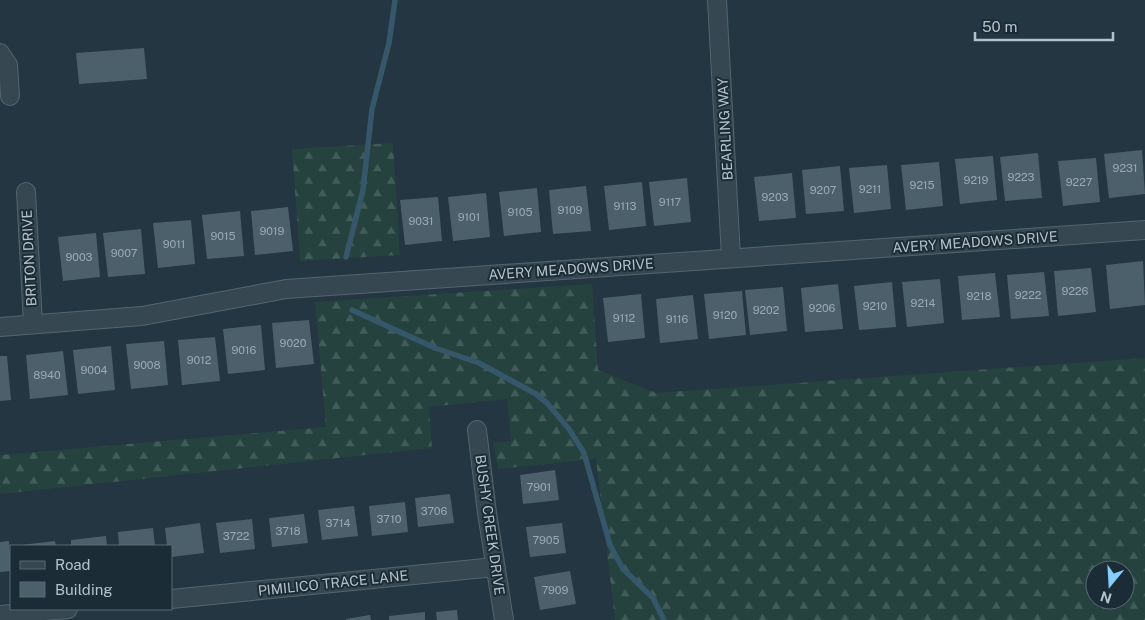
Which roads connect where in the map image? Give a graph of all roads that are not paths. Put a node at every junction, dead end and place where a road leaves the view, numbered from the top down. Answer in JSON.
{"nodes":[{"id":1,"x":717,"y":0,"type":"edge"},
{"id":2,"x":0,"y":53,"type":"edge"},
{"id":3,"x":10,"y":96,"type":"dead end"},
{"id":4,"x":26,"y":192,"type":"dead end"},
{"id":5,"x":1145,"y":230,"type":"edge"},
{"id":6,"x":731,"y":257,"type":"junction"},
{"id":7,"x":33,"y":324,"type":"junction"},
{"id":8,"x":0,"y":327,"type":"edge"},
{"id":9,"x":477,"y":430,"type":"dead end"},
{"id":10,"x":495,"y":567,"type":"junction"},
{"id":11,"x":172,"y":599,"type":"edge"},
{"id":12,"x":57,"y":610,"type":"edge"},
{"id":13,"x":0,"y":615,"type":"edge"},
{"id":14,"x":504,"y":620,"type":"edge"}],
"edges":[{"from":1,"to":6,"type":"street","name":"BEARLING WAY"},
{"from":2,"to":3,"type":"street"},
{"from":4,"to":7,"type":"street","name":"BRITON DRIVE"},
{"from":5,"to":6,"type":"street","name":"AVERY MEADOWS DRIVE"},
{"from":6,"to":7,"type":"street","name":"AVERY MEADOWS DRIVE"},
{"from":7,"to":8,"type":"street","name":"AVERY MEADOWS DRIVE"},
{"from":9,"to":10,"type":"street","name":"BUSHY CREEK DRIVE"},
{"from":10,"to":11,"type":"street","name":"PIMILICO TRACE LANE"},
{"from":10,"to":14,"type":"street","name":"BUSHY CREEK DRIVE"},
{"from":12,"to":13,"type":"street"}]}
